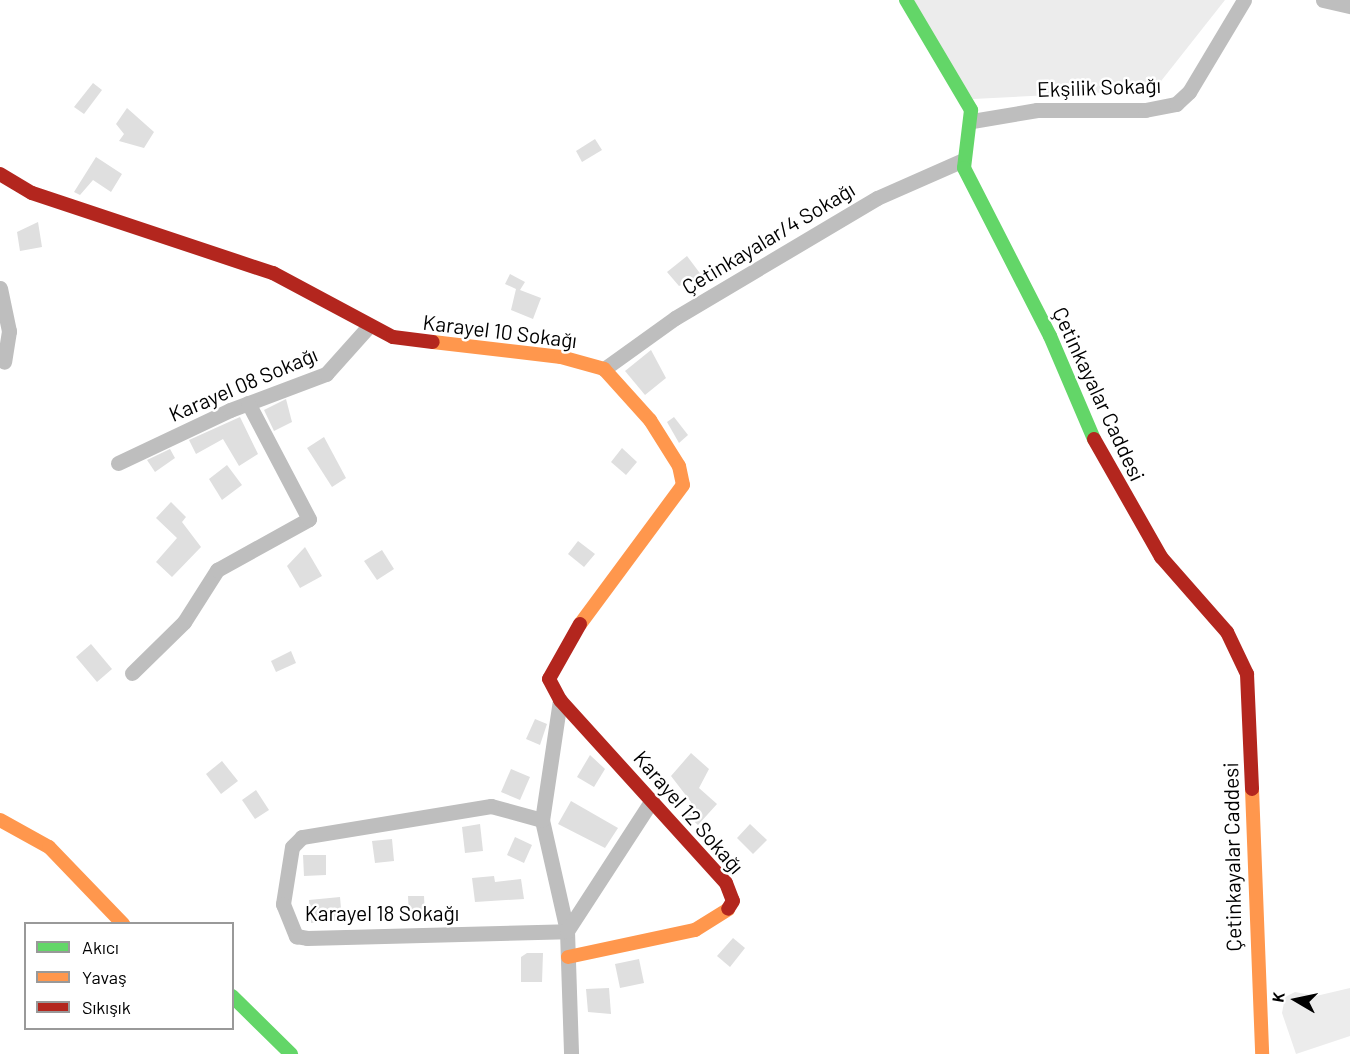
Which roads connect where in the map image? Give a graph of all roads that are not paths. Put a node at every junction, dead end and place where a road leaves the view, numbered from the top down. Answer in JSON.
{"nodes":[{"id":1,"x":906,"y":0,"type":"edge"},
{"id":2,"x":1244,"y":0,"type":"edge"},
{"id":3,"x":1323,"y":0,"type":"edge"},
{"id":4,"x":1350,"y":6,"type":"edge"},
{"id":5,"x":972,"y":121,"type":"junction"},
{"id":6,"x":963,"y":160,"type":"junction"},
{"id":7,"x":0,"y":174,"type":"edge"},
{"id":8,"x":0,"y":288,"type":"edge"},
{"id":9,"x":369,"y":326,"type":"junction"},
{"id":10,"x":4,"y":362,"type":"dead end"},
{"id":11,"x":604,"y":369,"type":"junction"},
{"id":12,"x":248,"y":403,"type":"junction"},
{"id":13,"x":118,"y":463,"type":"dead end"},
{"id":14,"x":132,"y":673,"type":"dead end"},
{"id":15,"x":560,"y":700,"type":"junction"},
{"id":16,"x":652,"y":800,"type":"junction"},
{"id":17,"x":0,"y":820,"type":"edge"},
{"id":18,"x":542,"y":820,"type":"junction"},
{"id":19,"x":121,"y":922,"type":"edge"},
{"id":20,"x":567,"y":931,"type":"junction"},
{"id":21,"x":568,"y":957,"type":"junction"},
{"id":22,"x":234,"y":998,"type":"edge"},
{"id":23,"x":291,"y":1054,"type":"edge"},
{"id":24,"x":571,"y":1054,"type":"edge"},
{"id":25,"x":1262,"y":1054,"type":"edge"}],
"edges":[{"from":1,"to":5,"type":"street"},
{"from":2,"to":5,"type":"street","name":"Ekşilik Sokağı"},
{"from":3,"to":4,"type":"street"},
{"from":5,"to":6,"type":"street"},
{"from":6,"to":11,"type":"street","name":"Çetinkayalar/4 Sokağı"},
{"from":6,"to":25,"type":"street","name":"Çetinkayalar Caddesi"},
{"from":7,"to":9,"type":"street","name":"Karayel 10 Sokağı"},
{"from":8,"to":10,"type":"street"},
{"from":9,"to":11,"type":"street","name":"Karayel 10 Sokağı"},
{"from":9,"to":12,"type":"street","name":"Karayel 08 Sokağı"},
{"from":11,"to":15,"type":"street"},
{"from":12,"to":13,"type":"street","name":"Karayel 08 Sokağı"},
{"from":12,"to":14,"type":"street"},
{"from":15,"to":16,"type":"street","name":"Karayel 12 Sokağı"},
{"from":15,"to":18,"type":"street"},
{"from":16,"to":20,"type":"street"},
{"from":16,"to":21,"type":"street","name":"Karayel 12 Sokağı"},
{"from":17,"to":19,"type":"street"},
{"from":18,"to":20,"type":"street"},
{"from":18,"to":20,"type":"street","name":"Karayel 18 Sokağı"},
{"from":20,"to":21,"type":"street"},
{"from":21,"to":24,"type":"street"},
{"from":22,"to":23,"type":"street"}]}
